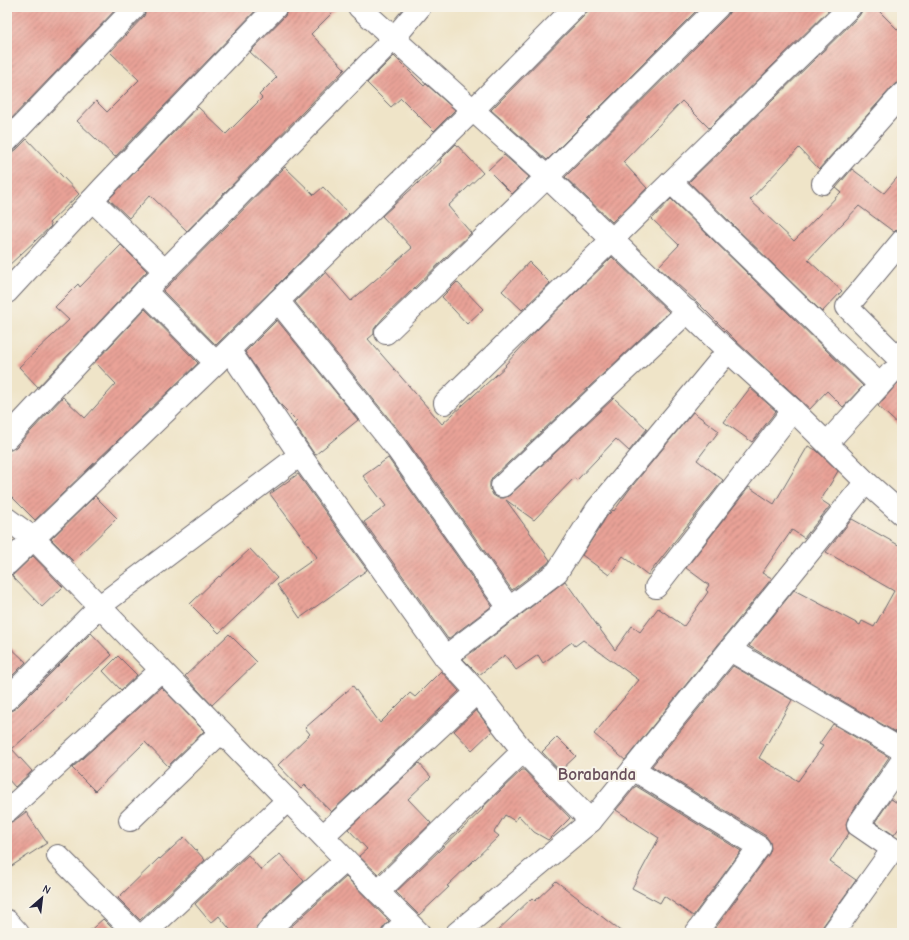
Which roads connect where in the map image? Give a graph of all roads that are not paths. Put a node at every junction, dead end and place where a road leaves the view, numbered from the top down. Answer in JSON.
{"nodes":[{"id":1,"x":135,"y":7,"type":"edge"},
{"id":2,"x":276,"y":7,"type":"edge"},
{"id":3,"x":359,"y":7,"type":"edge"},
{"id":4,"x":420,"y":7,"type":"edge"},
{"id":5,"x":575,"y":7,"type":"edge"},
{"id":6,"x":718,"y":7,"type":"edge"},
{"id":7,"x":850,"y":7,"type":"edge"},
{"id":8,"x":394,"y":38,"type":"junction"},
{"id":9,"x":902,"y":94,"type":"edge"},
{"id":10,"x":473,"y":110,"type":"junction"},
{"id":11,"x":7,"y":141,"type":"edge"},
{"id":12,"x":547,"y":177,"type":"junction"},
{"id":13,"x":672,"y":182,"type":"junction"},
{"id":14,"x":823,"y":183,"type":"dead end"},
{"id":15,"x":92,"y":200,"type":"junction"},
{"id":16,"x":612,"y":240,"type":"junction"},
{"id":17,"x":902,"y":241,"type":"edge"},
{"id":18,"x":165,"y":271,"type":"junction"},
{"id":19,"x":145,"y":291,"type":"junction"},
{"id":20,"x":7,"y":292,"type":"edge"},
{"id":21,"x":278,"y":301,"type":"junction"},
{"id":22,"x":688,"y":311,"type":"junction"},
{"id":23,"x":386,"y":333,"type":"dead end"},
{"id":24,"x":728,"y":351,"type":"junction"},
{"id":25,"x":223,"y":357,"type":"junction"},
{"id":26,"x":902,"y":361,"type":"edge"},
{"id":27,"x":880,"y":385,"type":"junction"},
{"id":28,"x":445,"y":403,"type":"dead end"},
{"id":29,"x":793,"y":410,"type":"junction"},
{"id":30,"x":7,"y":438,"type":"edge"},
{"id":31,"x":828,"y":443,"type":"junction"},
{"id":32,"x":300,"y":455,"type":"junction"},
{"id":33,"x":866,"y":482,"type":"junction"},
{"id":34,"x":502,"y":486,"type":"dead end"},
{"id":35,"x":899,"y":507,"type":"edge"},
{"id":36,"x":7,"y":519,"type":"edge"},
{"id":37,"x":33,"y":538,"type":"junction"},
{"id":38,"x":7,"y":564,"type":"edge"},
{"id":39,"x":656,"y":586,"type":"dead end"},
{"id":40,"x":100,"y":606,"type":"junction"},
{"id":41,"x":509,"y":608,"type":"junction"},
{"id":42,"x":730,"y":650,"type":"junction"},
{"id":43,"x":445,"y":657,"type":"junction"},
{"id":44,"x":161,"y":670,"type":"junction"},
{"id":45,"x":477,"y":692,"type":"junction"},
{"id":46,"x":7,"y":699,"type":"edge"},
{"id":47,"x":221,"y":732,"type":"junction"},
{"id":48,"x":902,"y":750,"type":"edge"},
{"id":49,"x":523,"y":751,"type":"junction"},
{"id":50,"x":902,"y":760,"type":"edge"},
{"id":51,"x":633,"y":769,"type":"junction"},
{"id":52,"x":288,"y":800,"type":"junction"},
{"id":53,"x":7,"y":811,"type":"edge"},
{"id":54,"x":130,"y":820,"type":"dead end"},
{"id":55,"x":591,"y":821,"type":"junction"},
{"id":56,"x":323,"y":836,"type":"junction"},
{"id":57,"x":58,"y":856,"type":"dead end"},
{"id":58,"x":346,"y":860,"type":"junction"},
{"id":59,"x":378,"y":892,"type":"junction"},
{"id":60,"x":7,"y":921,"type":"edge"},
{"id":61,"x":407,"y":929,"type":"edge"},
{"id":62,"x":18,"y":933,"type":"edge"},
{"id":63,"x":135,"y":933,"type":"edge"},
{"id":64,"x":145,"y":933,"type":"edge"},
{"id":65,"x":267,"y":933,"type":"edge"},
{"id":66,"x":457,"y":933,"type":"edge"},
{"id":67,"x":696,"y":933,"type":"edge"},
{"id":68,"x":832,"y":933,"type":"edge"}],
"edges":[{"from":1,"to":11,"type":"street"},
{"from":2,"to":15,"type":"street"},
{"from":3,"to":8,"type":"street"},
{"from":4,"to":8,"type":"street"},
{"from":5,"to":10,"type":"street"},
{"from":6,"to":12,"type":"street"},
{"from":7,"to":13,"type":"street"},
{"from":8,"to":10,"type":"street"},
{"from":8,"to":18,"type":"street"},
{"from":9,"to":14,"type":"street"},
{"from":10,"to":12,"type":"street"},
{"from":10,"to":21,"type":"street"},
{"from":12,"to":16,"type":"street"},
{"from":12,"to":23,"type":"street"},
{"from":13,"to":16,"type":"street"},
{"from":13,"to":27,"type":"street"},
{"from":15,"to":18,"type":"street"},
{"from":15,"to":20,"type":"street"},
{"from":16,"to":22,"type":"street"},
{"from":16,"to":28,"type":"street"},
{"from":17,"to":26,"type":"street"},
{"from":18,"to":19,"type":"street"},
{"from":19,"to":25,"type":"street"},
{"from":19,"to":30,"type":"street"},
{"from":21,"to":25,"type":"street"},
{"from":21,"to":41,"type":"street"},
{"from":22,"to":24,"type":"street"},
{"from":22,"to":34,"type":"street"},
{"from":24,"to":29,"type":"street"},
{"from":24,"to":41,"type":"street"},
{"from":25,"to":32,"type":"street"},
{"from":25,"to":37,"type":"street"},
{"from":26,"to":27,"type":"street"},
{"from":27,"to":31,"type":"street"},
{"from":29,"to":31,"type":"street"},
{"from":29,"to":39,"type":"street"},
{"from":31,"to":33,"type":"street"},
{"from":32,"to":40,"type":"street"},
{"from":32,"to":43,"type":"street"},
{"from":33,"to":35,"type":"street"},
{"from":33,"to":42,"type":"street"},
{"from":36,"to":37,"type":"street"},
{"from":37,"to":38,"type":"street"},
{"from":37,"to":40,"type":"street"},
{"from":40,"to":44,"type":"street"},
{"from":40,"to":46,"type":"street"},
{"from":41,"to":43,"type":"street"},
{"from":42,"to":48,"type":"street"},
{"from":42,"to":51,"type":"street"},
{"from":43,"to":45,"type":"street"},
{"from":44,"to":47,"type":"street"},
{"from":44,"to":53,"type":"street"},
{"from":45,"to":49,"type":"street"},
{"from":45,"to":56,"type":"street"},
{"from":47,"to":52,"type":"street"},
{"from":47,"to":54,"type":"street"},
{"from":49,"to":55,"type":"street"},
{"from":49,"to":59,"type":"street"},
{"from":50,"to":68,"type":"street"},
{"from":51,"to":55,"type":"street"},
{"from":51,"to":67,"type":"street"},
{"from":52,"to":56,"type":"street"},
{"from":52,"to":64,"type":"street"},
{"from":55,"to":66,"type":"street"},
{"from":56,"to":58,"type":"street"},
{"from":57,"to":63,"type":"street"},
{"from":58,"to":59,"type":"street"},
{"from":58,"to":65,"type":"street"},
{"from":59,"to":61,"type":"street"},
{"from":60,"to":62,"type":"street"}]}
